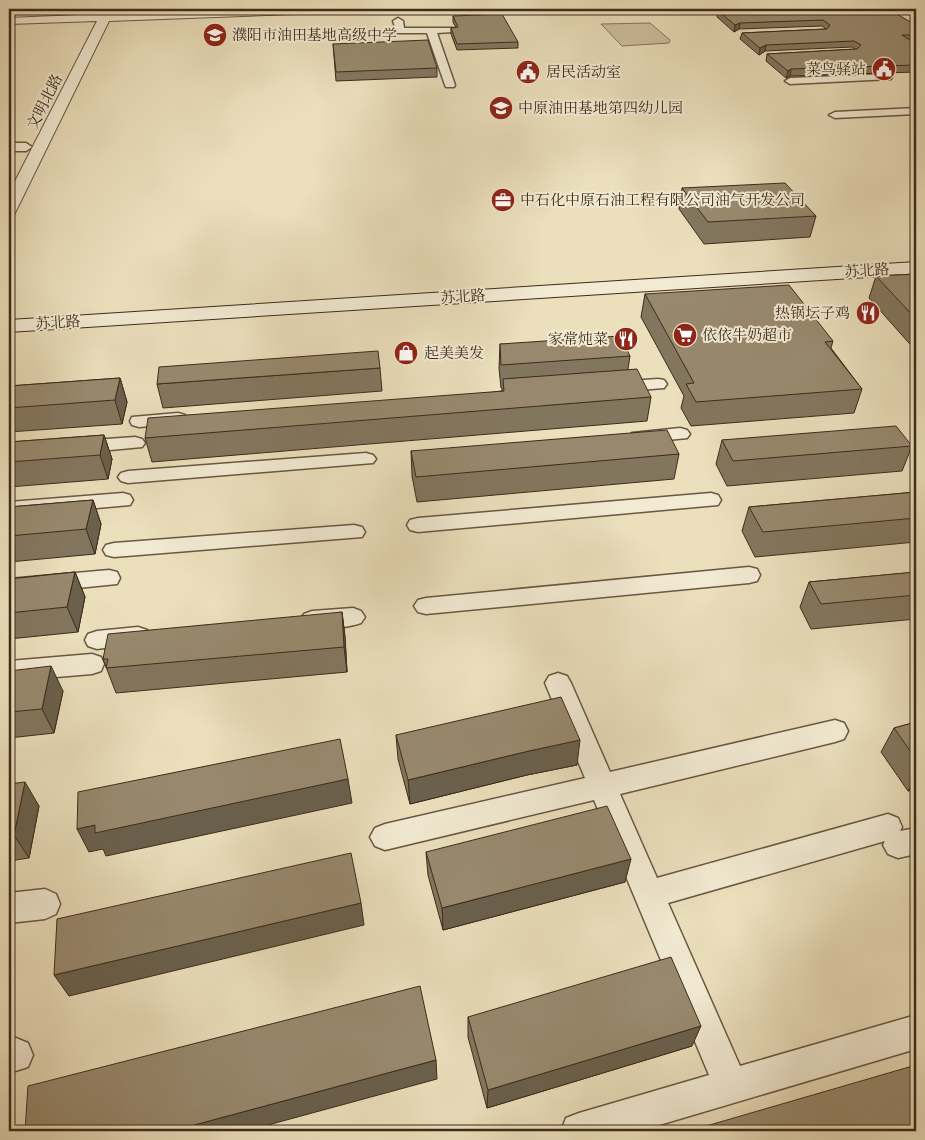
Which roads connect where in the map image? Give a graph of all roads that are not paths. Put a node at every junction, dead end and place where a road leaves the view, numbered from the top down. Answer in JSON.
{"nodes":[{"id":1,"x":285,"y":9,"type":"edge"},
{"id":2,"x":345,"y":9,"type":"edge"},
{"id":3,"x":101,"y":14,"type":"edge"},
{"id":4,"x":9,"y":19,"type":"edge"},
{"id":5,"x":398,"y":21,"type":"dead end"},
{"id":6,"x":431,"y":30,"type":"junction"},
{"id":7,"x":450,"y":30,"type":"edge"},
{"id":8,"x":887,"y":77,"type":"edge"},
{"id":9,"x":790,"y":81,"type":"edge"},
{"id":10,"x":450,"y":85,"type":"dead end"},
{"id":11,"x":916,"y":111,"type":"edge"},
{"id":12,"x":835,"y":115,"type":"dead end"},
{"id":13,"x":9,"y":147,"type":"edge"},
{"id":14,"x":26,"y":147,"type":"junction"},
{"id":15,"x":17,"y":163,"type":"dead end"},
{"id":16,"x":9,"y":208,"type":"edge"},
{"id":17,"x":916,"y":258,"type":"edge"},
{"id":18,"x":916,"y":268,"type":"edge"},
{"id":19,"x":9,"y":315,"type":"edge"},
{"id":20,"x":9,"y":326,"type":"edge"},
{"id":21,"x":658,"y":384,"type":"dead end"},
{"id":22,"x":600,"y":388,"type":"edge"},
{"id":23,"x":197,"y":417,"type":"edge"},
{"id":24,"x":139,"y":421,"type":"dead end"},
{"id":25,"x":680,"y":434,"type":"dead end"},
{"id":26,"x":622,"y":439,"type":"edge"},
{"id":27,"x":135,"y":443,"type":"dead end"},
{"id":28,"x":57,"y":448,"type":"edge"},
{"id":29,"x":366,"y":459,"type":"dead end"},
{"id":30,"x":128,"y":477,"type":"dead end"},
{"id":31,"x":123,"y":500,"type":"dead end"},
{"id":32,"x":711,"y":500,"type":"dead end"},
{"id":33,"x":9,"y":509,"type":"edge"},
{"id":34,"x":418,"y":525,"type":"dead end"},
{"id":35,"x":354,"y":532,"type":"dead end"},
{"id":36,"x":114,"y":550,"type":"dead end"},
{"id":37,"x":749,"y":574,"type":"dead end"},
{"id":38,"x":109,"y":578,"type":"dead end"},
{"id":39,"x":9,"y":587,"type":"edge"},
{"id":40,"x":426,"y":606,"type":"dead end"},
{"id":41,"x":353,"y":617,"type":"dead end"},
{"id":42,"x":294,"y":622,"type":"edge"},
{"id":43,"x":156,"y":635,"type":"edge"},
{"id":44,"x":9,"y":671,"type":"edge"},
{"id":45,"x":558,"y":683,"type":"dead end"},
{"id":46,"x":835,"y":731,"type":"dead end"},
{"id":47,"x":603,"y":786,"type":"junction"},
{"id":48,"x":385,"y":837,"type":"dead end"},
{"id":49,"x":901,"y":838,"type":"edge"},
{"id":50,"x":649,"y":894,"type":"junction"},
{"id":51,"x":46,"y":904,"type":"dead end"},
{"id":52,"x":9,"y":908,"type":"edge"},
{"id":53,"x":916,"y":1032,"type":"edge"},
{"id":54,"x":731,"y":1086,"type":"junction"},
{"id":55,"x":579,"y":1131,"type":"edge"}],
"edges":[{"from":1,"to":3,"type":"street"},
{"from":2,"to":3,"type":"street"},
{"from":3,"to":4,"type":"street"},
{"from":3,"to":14,"type":"street","name":"文明北路"},
{"from":3,"to":16,"type":"street","name":"文明北路"},
{"from":5,"to":6,"type":"street"},
{"from":6,"to":7,"type":"street"},
{"from":6,"to":10,"type":"street"},
{"from":8,"to":9,"type":"street"},
{"from":11,"to":12,"type":"street"},
{"from":13,"to":14,"type":"street"},
{"from":14,"to":15,"type":"street","name":"文明北路"},
{"from":17,"to":19,"type":"street","name":"苏北路"},
{"from":18,"to":20,"type":"street","name":"苏北路"},
{"from":21,"to":22,"type":"street"},
{"from":23,"to":24,"type":"street"},
{"from":25,"to":26,"type":"street"},
{"from":27,"to":28,"type":"street"},
{"from":29,"to":30,"type":"street"},
{"from":31,"to":33,"type":"street"},
{"from":32,"to":34,"type":"street"},
{"from":35,"to":36,"type":"street"},
{"from":37,"to":40,"type":"street"},
{"from":38,"to":39,"type":"street"},
{"from":41,"to":42,"type":"street"},
{"from":43,"to":44,"type":"street"},
{"from":45,"to":47,"type":"street"},
{"from":46,"to":47,"type":"street"},
{"from":47,"to":48,"type":"street"},
{"from":47,"to":50,"type":"street"},
{"from":49,"to":50,"type":"street"},
{"from":50,"to":54,"type":"street"},
{"from":51,"to":52,"type":"street"},
{"from":53,"to":54,"type":"street"},
{"from":54,"to":55,"type":"street"}]}
